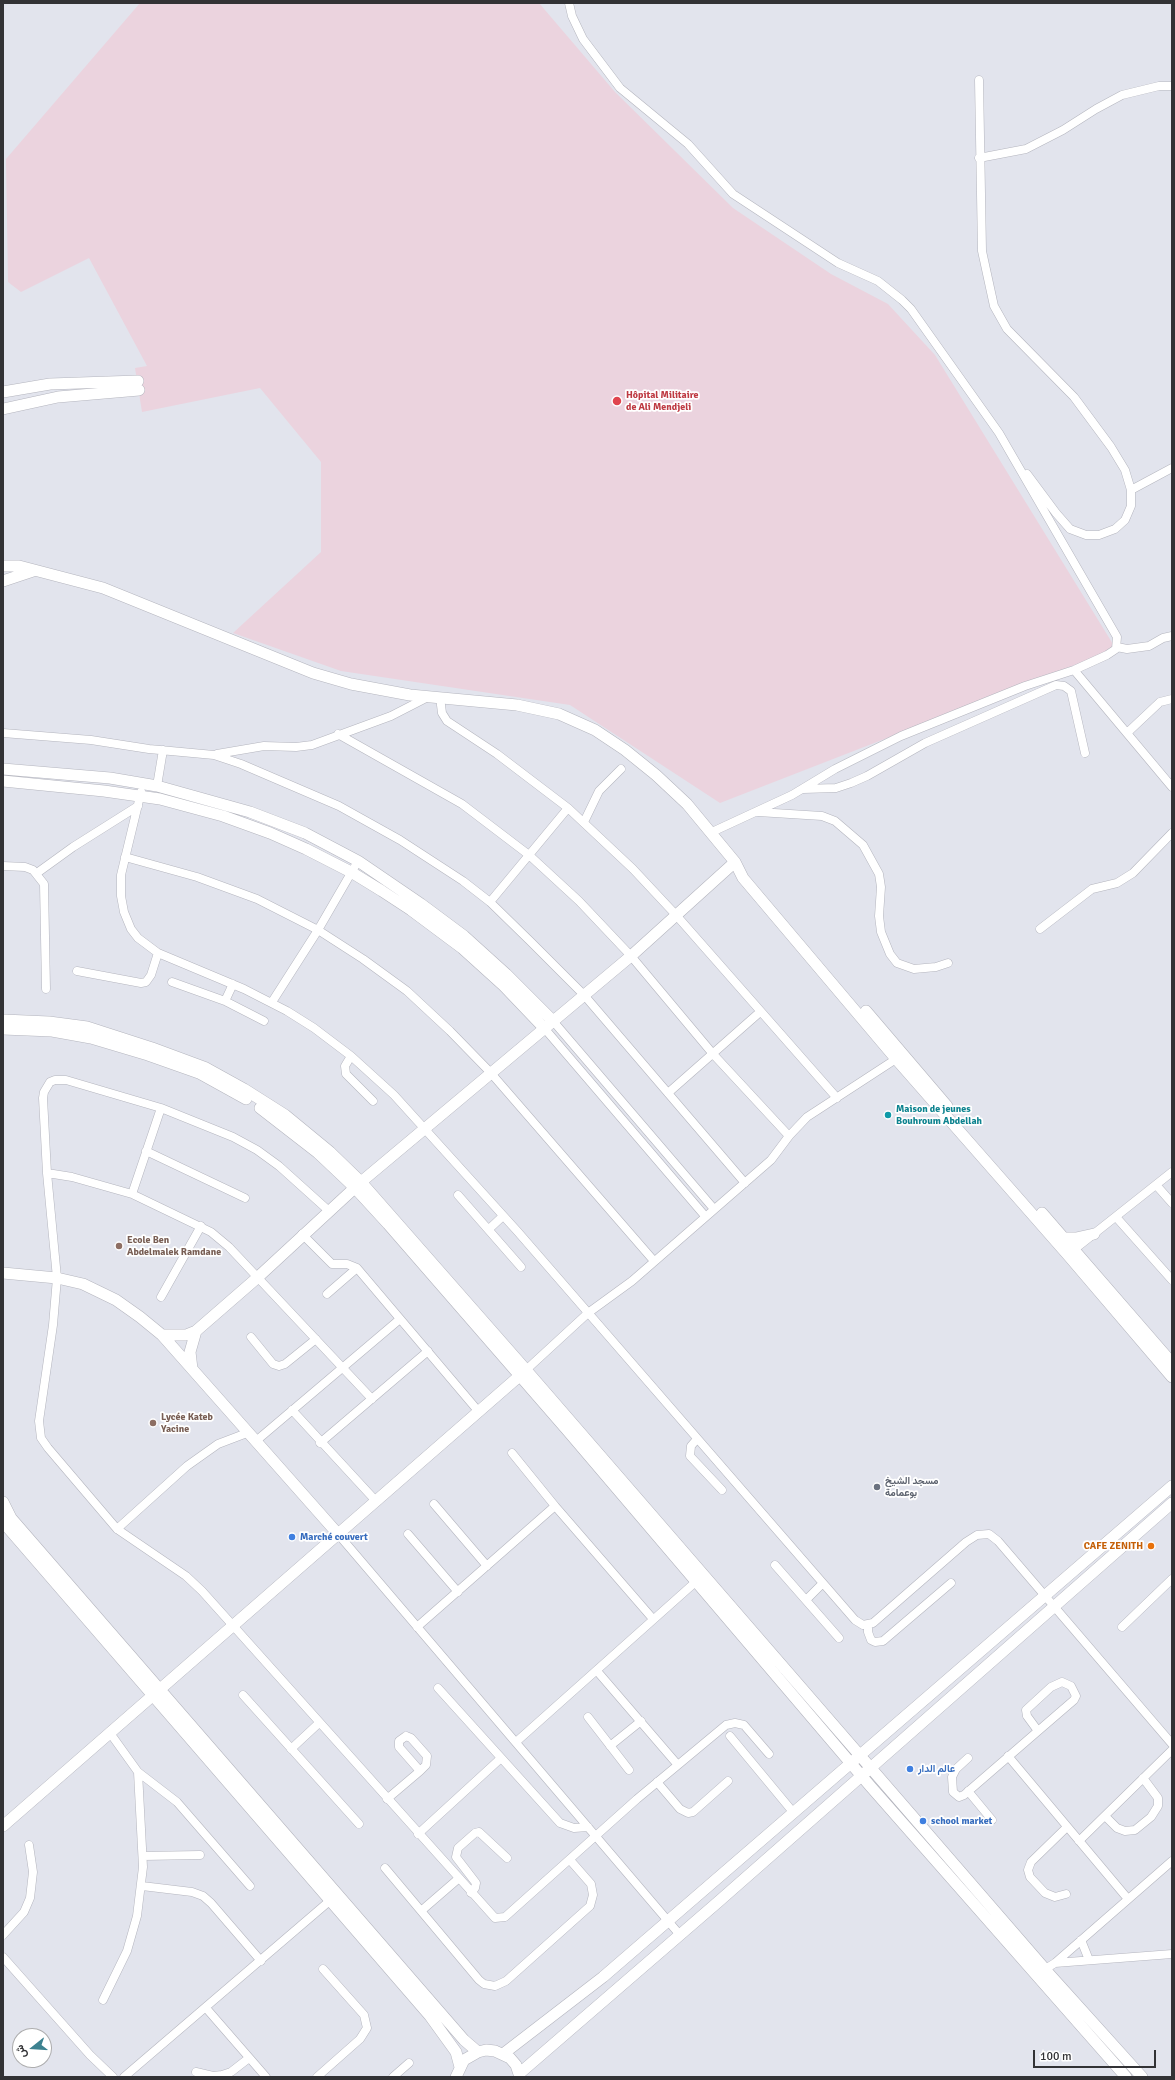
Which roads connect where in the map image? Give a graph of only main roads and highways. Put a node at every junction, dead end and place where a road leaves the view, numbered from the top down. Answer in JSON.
{"nodes":[{"id":1,"x":3,"y":392,"type":"edge"},
{"id":2,"x":3,"y":410,"type":"edge"},
{"id":3,"x":3,"y":566,"type":"edge"},
{"id":4,"x":33,"y":571,"type":"junction"},
{"id":5,"x":3,"y":581,"type":"edge"},
{"id":6,"x":3,"y":769,"type":"edge"},
{"id":7,"x":3,"y":781,"type":"edge"},
{"id":8,"x":735,"y":862,"type":"junction"},
{"id":9,"x":3,"y":1020,"type":"edge"},
{"id":10,"x":549,"y":1025,"type":"junction"},
{"id":11,"x":3,"y":1029,"type":"edge"},
{"id":12,"x":358,"y":1185,"type":"junction"},
{"id":13,"x":1094,"y":1234,"type":"road end"},
{"id":14,"x":1064,"y":1238,"type":"junction"},
{"id":15,"x":1071,"y":1252,"type":"junction"},
{"id":16,"x":3,"y":1273,"type":"edge"},
{"id":17,"x":196,"y":1331,"type":"junction"},
{"id":18,"x":162,"y":1335,"type":"junction"},
{"id":19,"x":1172,"y":1363,"type":"edge"},
{"id":20,"x":193,"y":1370,"type":"junction"},
{"id":21,"x":523,"y":1373,"type":"junction"},
{"id":22,"x":1172,"y":1378,"type":"edge"},
{"id":23,"x":1172,"y":1486,"type":"edge"},
{"id":24,"x":1172,"y":1503,"type":"edge"},
{"id":25,"x":4,"y":1509,"type":"edge"},
{"id":26,"x":4,"y":1524,"type":"edge"},
{"id":27,"x":338,"y":1534,"type":"junction"},
{"id":28,"x":157,"y":1692,"type":"junction"},
{"id":29,"x":855,"y":1758,"type":"junction"},
{"id":30,"x":871,"y":1768,"type":"junction"},
{"id":31,"x":862,"y":1775,"type":"junction"},
{"id":32,"x":3,"y":1826,"type":"edge"},
{"id":33,"x":334,"y":1897,"type":"junction"},
{"id":34,"x":1040,"y":1972,"type":"junction"},
{"id":35,"x":603,"y":1977,"type":"junction"},
{"id":36,"x":616,"y":1991,"type":"junction"},
{"id":37,"x":1088,"y":2027,"type":"junction"},
{"id":38,"x":478,"y":2052,"type":"junction"},
{"id":39,"x":503,"y":2054,"type":"junction"},
{"id":40,"x":458,"y":2072,"type":"edge"},
{"id":41,"x":520,"y":2075,"type":"edge"},
{"id":42,"x":1126,"y":2077,"type":"edge"},
{"id":43,"x":1142,"y":2077,"type":"edge"}],
"edges":[{"from":1,"to":2,"type":"main road"},
{"from":3,"to":4,"type":"main road"},
{"from":4,"to":5,"type":"main road"},
{"from":4,"to":8,"type":"main road"},
{"from":6,"to":10,"type":"main road"},
{"from":7,"to":10,"type":"main road"},
{"from":8,"to":10,"type":"main road"},
{"from":8,"to":14,"type":"main road"},
{"from":8,"to":15,"type":"main road"},
{"from":9,"to":12,"type":"main road"},
{"from":10,"to":12,"type":"main road"},
{"from":11,"to":12,"type":"main road"},
{"from":12,"to":17,"type":"main road"},
{"from":12,"to":21,"type":"main road"},
{"from":13,"to":14,"type":"main road"},
{"from":14,"to":15,"type":"main road"},
{"from":15,"to":19,"type":"main road"},
{"from":15,"to":22,"type":"main road"},
{"from":16,"to":18,"type":"main road"},
{"from":17,"to":18,"type":"main road"},
{"from":17,"to":20,"type":"main road"},
{"from":18,"to":20,"type":"main road"},
{"from":20,"to":27,"type":"main road"},
{"from":21,"to":27,"type":"main road"},
{"from":21,"to":29,"type":"main road"},
{"from":23,"to":29,"type":"main road"},
{"from":24,"to":30,"type":"main road"},
{"from":25,"to":28,"type":"main road"},
{"from":26,"to":28,"type":"main road"},
{"from":27,"to":28,"type":"main road"},
{"from":28,"to":32,"type":"main road"},
{"from":28,"to":33,"type":"main road"},
{"from":29,"to":30,"type":"main road"},
{"from":29,"to":31,"type":"main road"},
{"from":29,"to":35,"type":"main road"},
{"from":30,"to":31,"type":"main road"},
{"from":30,"to":34,"type":"main road"},
{"from":31,"to":34,"type":"main road"},
{"from":31,"to":36,"type":"main road"},
{"from":33,"to":38,"type":"main road"},
{"from":33,"to":40,"type":"main road"},
{"from":34,"to":37,"type":"main road"},
{"from":35,"to":36,"type":"main road"},
{"from":35,"to":39,"type":"main road"},
{"from":36,"to":41,"type":"main road"},
{"from":37,"to":42,"type":"main road"},
{"from":37,"to":43,"type":"main road"},
{"from":38,"to":39,"type":"main road"},
{"from":38,"to":40,"type":"main road"},
{"from":39,"to":41,"type":"main road"}]}
